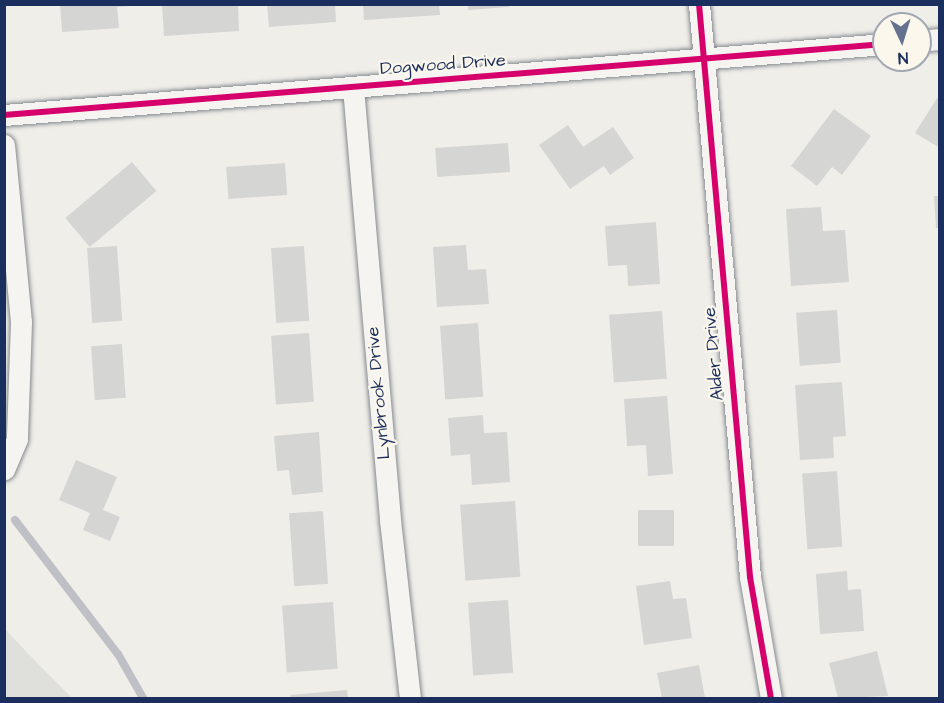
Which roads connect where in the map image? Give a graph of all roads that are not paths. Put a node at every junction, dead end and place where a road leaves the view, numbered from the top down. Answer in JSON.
{"nodes":[{"id":1,"x":699,"y":4,"type":"edge"},
{"id":2,"x":872,"y":45,"type":"edge"},
{"id":3,"x":703,"y":60,"type":"junction"},
{"id":4,"x":353,"y":87,"type":"junction"},
{"id":5,"x":4,"y":115,"type":"edge"},
{"id":6,"x":4,"y":145,"type":"edge"},
{"id":7,"x":4,"y":470,"type":"edge"},
{"id":8,"x":410,"y":699,"type":"edge"},
{"id":9,"x":771,"y":699,"type":"edge"}],
"edges":[{"from":1,"to":3,"type":"street","name":"Alder Drive"},
{"from":2,"to":3,"type":"street","name":"Dogwood Drive"},
{"from":3,"to":4,"type":"street","name":"Dogwood Drive"},
{"from":3,"to":9,"type":"street","name":"Alder Drive"},
{"from":4,"to":5,"type":"street","name":"Dogwood Drive"},
{"from":4,"to":8,"type":"street","name":"Lynbrook Drive"},
{"from":6,"to":7,"type":"street"}]}
